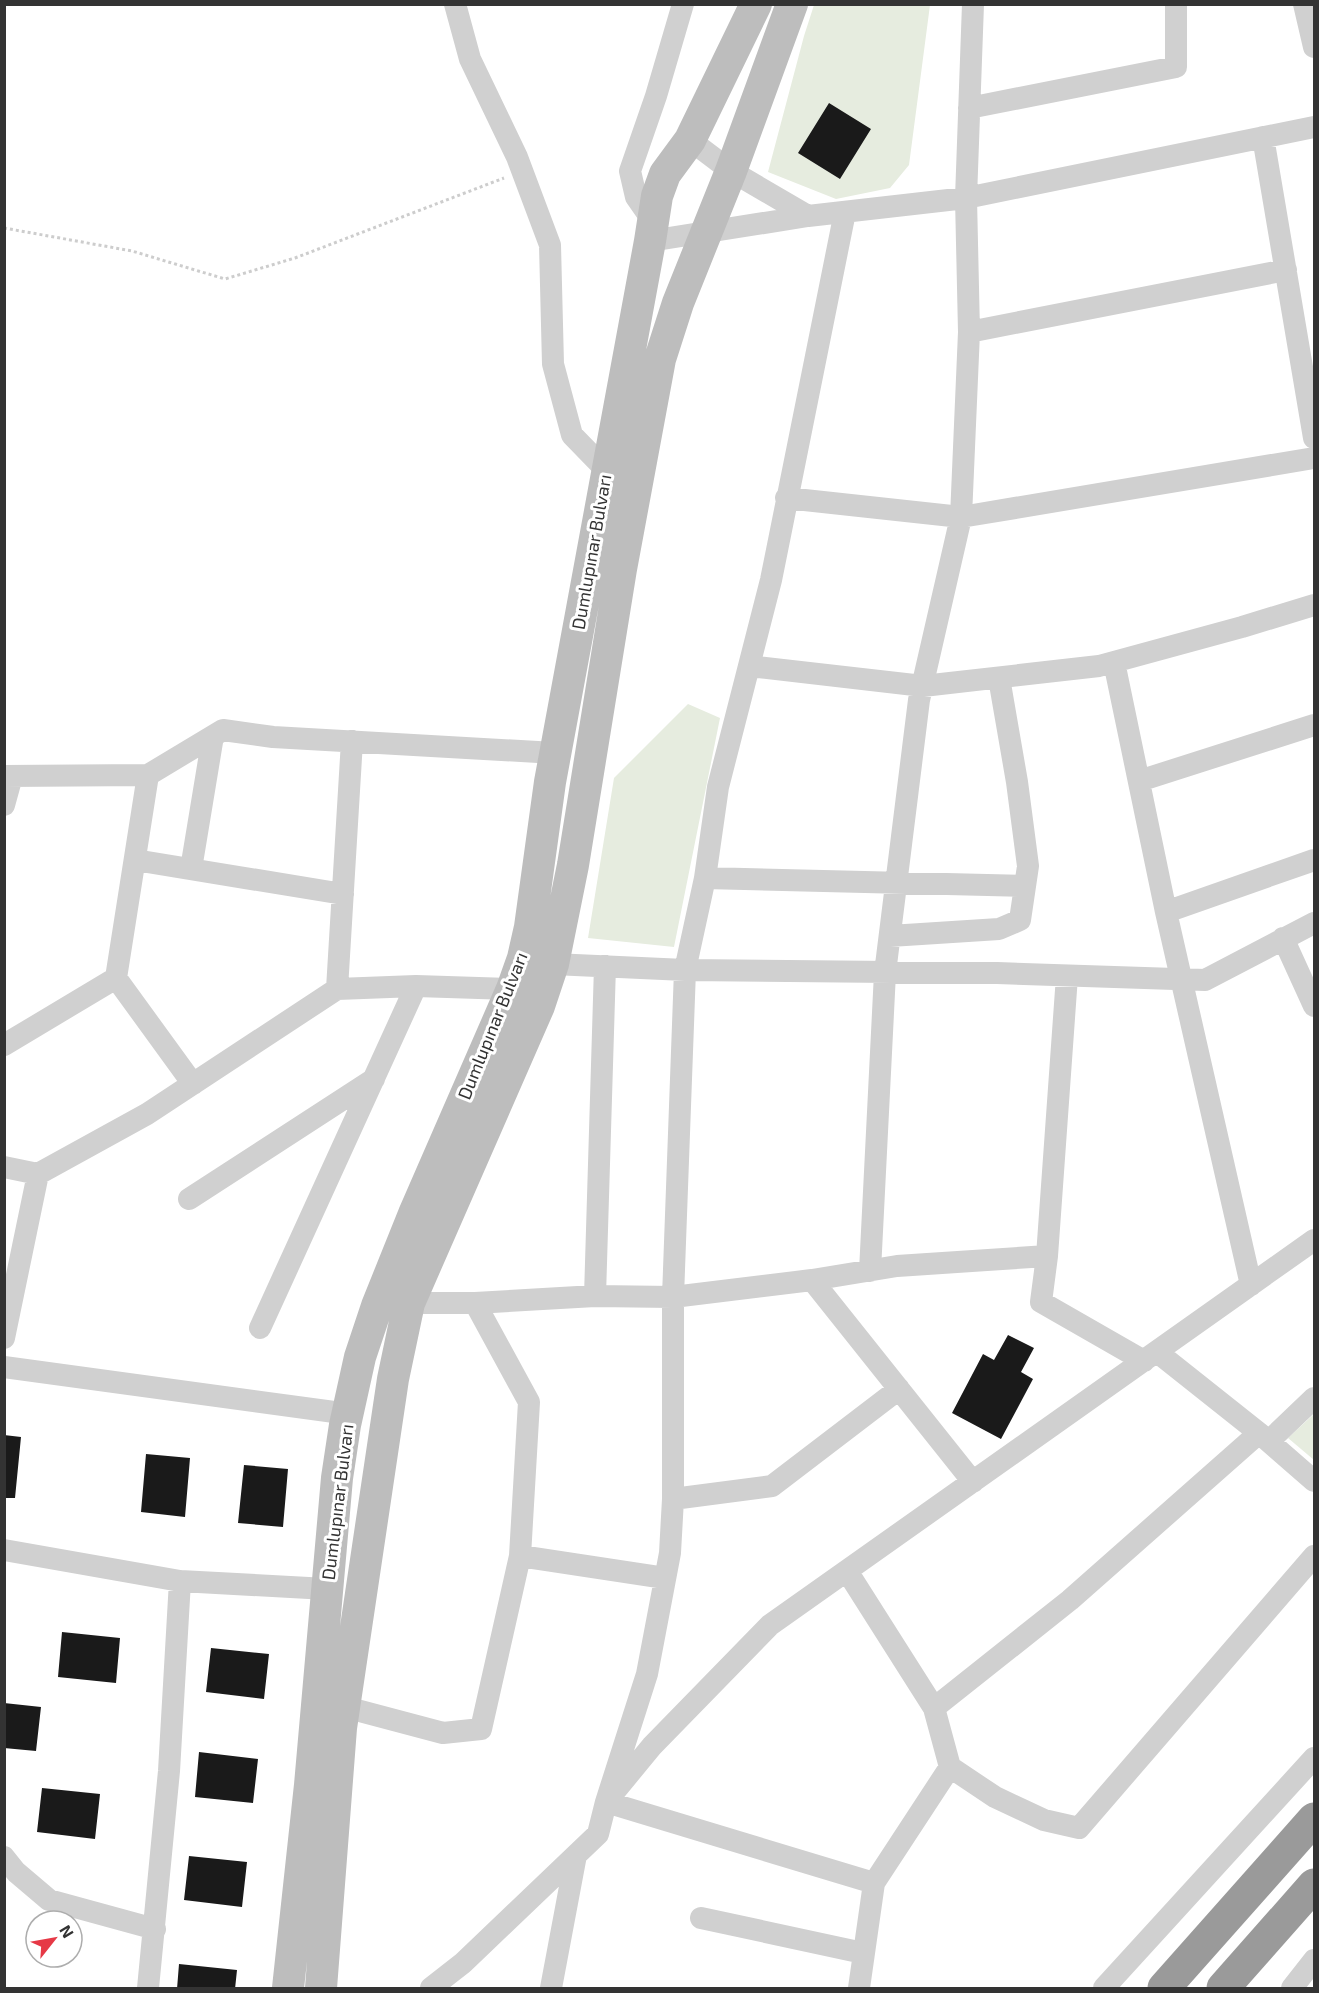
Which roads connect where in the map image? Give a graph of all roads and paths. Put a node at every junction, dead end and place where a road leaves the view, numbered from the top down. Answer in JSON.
{"nodes":[{"id":1,"x":455,"y":4,"type":"edge"},
{"id":2,"x":683,"y":4,"type":"edge"},
{"id":3,"x":756,"y":4,"type":"edge"},
{"id":4,"x":792,"y":4,"type":"edge"},
{"id":5,"x":973,"y":4,"type":"edge"},
{"id":6,"x":1176,"y":4,"type":"edge"},
{"id":7,"x":1304,"y":4,"type":"edge"},
{"id":8,"x":1314,"y":47,"type":"edge"},
{"id":9,"x":969,"y":108,"type":"junction"},
{"id":10,"x":1314,"y":127,"type":"edge"},
{"id":11,"x":1263,"y":137,"type":"junction"},
{"id":12,"x":690,"y":141,"type":"junction"},
{"id":13,"x":731,"y":171,"type":"junction"},
{"id":14,"x":522,"y":172,"type":"junction"},
{"id":15,"x":966,"y":198,"type":"junction"},
{"id":16,"x":845,"y":212,"type":"junction"},
{"id":17,"x":808,"y":216,"type":"junction"},
{"id":18,"x":4,"y":228,"type":"edge"},
{"id":19,"x":651,"y":230,"type":"junction"},
{"id":20,"x":706,"y":232,"type":"junction"},
{"id":21,"x":1286,"y":270,"type":"junction"},
{"id":22,"x":969,"y":332,"type":"junction"},
{"id":23,"x":1314,"y":438,"type":"edge"},
{"id":24,"x":1314,"y":458,"type":"edge"},
{"id":25,"x":607,"y":471,"type":"junction"},
{"id":26,"x":786,"y":498,"type":"junction"},
{"id":27,"x":961,"y":517,"type":"junction"},
{"id":28,"x":1314,"y":605,"type":"edge"},
{"id":29,"x":1114,"y":662,"type":"junction"},
{"id":30,"x":749,"y":666,"type":"junction"},
{"id":31,"x":999,"y":678,"type":"junction"},
{"id":32,"x":923,"y":686,"type":"junction"},
{"id":33,"x":1314,"y":725,"type":"edge"},
{"id":34,"x":213,"y":736,"type":"junction"},
{"id":35,"x":352,"y":741,"type":"junction"},
{"id":36,"x":555,"y":753,"type":"junction"},
{"id":37,"x":148,"y":775,"type":"junction"},
{"id":38,"x":8,"y":776,"type":"edge"},
{"id":39,"x":1139,"y":782,"type":"junction"},
{"id":40,"x":4,"y":805,"type":"edge"},
{"id":41,"x":135,"y":860,"type":"junction"},
{"id":42,"x":1314,"y":860,"type":"edge"},
{"id":43,"x":191,"y":869,"type":"junction"},
{"id":44,"x":705,"y":878,"type":"junction"},
{"id":45,"x":896,"y":883,"type":"junction"},
{"id":46,"x":1025,"y":886,"type":"junction"},
{"id":47,"x":343,"y":894,"type":"junction"},
{"id":48,"x":1166,"y":912,"type":"junction"},
{"id":49,"x":1314,"y":923,"type":"edge"},
{"id":50,"x":890,"y":936,"type":"junction"},
{"id":51,"x":1283,"y":938,"type":"junction"},
{"id":52,"x":553,"y":964,"type":"junction"},
{"id":53,"x":605,"y":966,"type":"junction"},
{"id":54,"x":685,"y":970,"type":"junction"},
{"id":55,"x":885,"y":973,"type":"junction"},
{"id":56,"x":1067,"y":976,"type":"junction"},
{"id":57,"x":116,"y":978,"type":"junction"},
{"id":58,"x":1181,"y":980,"type":"junction"},
{"id":59,"x":416,"y":986,"type":"junction"},
{"id":60,"x":337,"y":989,"type":"junction"},
{"id":61,"x":512,"y":989,"type":"junction"},
{"id":62,"x":1314,"y":1006,"type":"edge"},
{"id":63,"x":4,"y":1045,"type":"edge"},
{"id":64,"x":374,"y":1079,"type":"junction"},
{"id":65,"x":193,"y":1084,"type":"junction"},
{"id":66,"x":4,"y":1167,"type":"edge"},
{"id":67,"x":38,"y":1174,"type":"junction"},
{"id":68,"x":189,"y":1199,"type":"dead end"},
{"id":69,"x":1314,"y":1240,"type":"edge"},
{"id":70,"x":1047,"y":1256,"type":"junction"},
{"id":71,"x":870,"y":1270,"type":"junction"},
{"id":72,"x":812,"y":1280,"type":"junction"},
{"id":73,"x":1251,"y":1285,"type":"junction"},
{"id":74,"x":595,"y":1296,"type":"junction"},
{"id":75,"x":673,"y":1297,"type":"junction"},
{"id":76,"x":409,"y":1303,"type":"junction"},
{"id":77,"x":475,"y":1303,"type":"junction"},
{"id":78,"x":261,"y":1328,"type":"dead end"},
{"id":79,"x":4,"y":1338,"type":"edge"},
{"id":80,"x":1150,"y":1357,"type":"junction"},
{"id":81,"x":4,"y":1367,"type":"edge"},
{"id":82,"x":899,"y":1389,"type":"junction"},
{"id":83,"x":1314,"y":1398,"type":"edge"},
{"id":84,"x":348,"y":1414,"type":"junction"},
{"id":85,"x":1264,"y":1437,"type":"junction"},
{"id":86,"x":1314,"y":1481,"type":"edge"},
{"id":87,"x":973,"y":1482,"type":"junction"},
{"id":88,"x":673,"y":1499,"type":"junction"},
{"id":89,"x":4,"y":1550,"type":"edge"},
{"id":90,"x":520,"y":1556,"type":"junction"},
{"id":91,"x":1314,"y":1556,"type":"edge"},
{"id":92,"x":847,"y":1571,"type":"junction"},
{"id":93,"x":665,"y":1578,"type":"junction"},
{"id":94,"x":180,"y":1581,"type":"junction"},
{"id":95,"x":327,"y":1589,"type":"junction"},
{"id":96,"x":345,"y":1707,"type":"junction"},
{"id":97,"x":934,"y":1708,"type":"junction"},
{"id":98,"x":1314,"y":1758,"type":"edge"},
{"id":99,"x":950,"y":1767,"type":"junction"},
{"id":100,"x":606,"y":1802,"type":"junction"},
{"id":101,"x":1314,"y":1819,"type":"edge"},
{"id":102,"x":576,"y":1855,"type":"junction"},
{"id":103,"x":4,"y":1857,"type":"edge"},
{"id":104,"x":873,"y":1882,"type":"junction"},
{"id":105,"x":1314,"y":1885,"type":"edge"},
{"id":106,"x":701,"y":1918,"type":"dead end"},
{"id":107,"x":154,"y":1929,"type":"junction"},
{"id":108,"x":863,"y":1953,"type":"junction"},
{"id":109,"x":1314,"y":1960,"type":"edge"},
{"id":110,"x":148,"y":1989,"type":"edge"},
{"id":111,"x":288,"y":1989,"type":"edge"},
{"id":112,"x":321,"y":1989,"type":"edge"},
{"id":113,"x":430,"y":1989,"type":"edge"},
{"id":114,"x":551,"y":1989,"type":"edge"},
{"id":115,"x":859,"y":1989,"type":"edge"},
{"id":116,"x":1104,"y":1989,"type":"edge"},
{"id":117,"x":1164,"y":1989,"type":"edge"},
{"id":118,"x":1223,"y":1989,"type":"edge"},
{"id":119,"x":1292,"y":1989,"type":"edge"}],
"edges":[{"from":1,"to":14,"type":"street"},
{"from":2,"to":19,"type":"street"},
{"from":3,"to":12,"type":"main road","name":"Dumlupınar Bulvarı"},
{"from":4,"to":13,"type":"main road","name":"Dumlupınar Bulvarı"},
{"from":5,"to":9,"type":"street"},
{"from":6,"to":9,"type":"street"},
{"from":7,"to":8,"type":"street"},
{"from":9,"to":15,"type":"street"},
{"from":10,"to":11,"type":"street"},
{"from":11,"to":15,"type":"street"},
{"from":11,"to":21,"type":"street"},
{"from":12,"to":13,"type":"street"},
{"from":12,"to":19,"type":"main road","name":"Dumlupınar Bulvarı"},
{"from":13,"to":17,"type":"street"},
{"from":13,"to":20,"type":"main road","name":"Dumlupınar Bulvarı"},
{"from":14,"to":18,"type":"path"},
{"from":14,"to":25,"type":"street"},
{"from":15,"to":16,"type":"street"},
{"from":15,"to":22,"type":"street"},
{"from":16,"to":17,"type":"street"},
{"from":16,"to":26,"type":"street"},
{"from":17,"to":20,"type":"street"},
{"from":19,"to":20,"type":"street"},
{"from":19,"to":25,"type":"main road","name":"Dumlupınar Bulvarı"},
{"from":20,"to":52,"type":"main road","name":"Dumlupınar Bulvarı"},
{"from":21,"to":22,"type":"street"},
{"from":21,"to":23,"type":"street"},
{"from":22,"to":27,"type":"street"},
{"from":24,"to":27,"type":"street"},
{"from":25,"to":36,"type":"main road","name":"Dumlupınar Bulvarı"},
{"from":26,"to":27,"type":"street"},
{"from":26,"to":30,"type":"street"},
{"from":27,"to":32,"type":"street"},
{"from":28,"to":29,"type":"street"},
{"from":29,"to":31,"type":"street"},
{"from":29,"to":39,"type":"street"},
{"from":30,"to":32,"type":"street"},
{"from":30,"to":44,"type":"street"},
{"from":31,"to":32,"type":"street"},
{"from":31,"to":46,"type":"street"},
{"from":32,"to":45,"type":"street"},
{"from":33,"to":39,"type":"street"},
{"from":34,"to":35,"type":"street"},
{"from":34,"to":37,"type":"street"},
{"from":34,"to":43,"type":"street"},
{"from":35,"to":36,"type":"street"},
{"from":35,"to":47,"type":"street"},
{"from":36,"to":61,"type":"main road","name":"Dumlupınar Bulvarı"},
{"from":37,"to":38,"type":"street"},
{"from":37,"to":41,"type":"street"},
{"from":38,"to":40,"type":"street"},
{"from":39,"to":48,"type":"street"},
{"from":41,"to":43,"type":"street"},
{"from":41,"to":57,"type":"street"},
{"from":42,"to":48,"type":"street"},
{"from":43,"to":47,"type":"street"},
{"from":44,"to":45,"type":"street"},
{"from":44,"to":54,"type":"street"},
{"from":45,"to":46,"type":"street"},
{"from":45,"to":50,"type":"street"},
{"from":46,"to":50,"type":"street"},
{"from":47,"to":60,"type":"street"},
{"from":48,"to":58,"type":"street"},
{"from":49,"to":51,"type":"street"},
{"from":50,"to":55,"type":"street"},
{"from":51,"to":58,"type":"street"},
{"from":51,"to":62,"type":"street"},
{"from":52,"to":53,"type":"street"},
{"from":52,"to":76,"type":"main road","name":"Dumlupınar Bulvarı"},
{"from":53,"to":54,"type":"street"},
{"from":53,"to":74,"type":"street"},
{"from":54,"to":55,"type":"street"},
{"from":54,"to":75,"type":"street"},
{"from":55,"to":56,"type":"street"},
{"from":55,"to":71,"type":"street"},
{"from":56,"to":58,"type":"street"},
{"from":56,"to":70,"type":"street"},
{"from":57,"to":63,"type":"street"},
{"from":57,"to":65,"type":"street"},
{"from":58,"to":73,"type":"street"},
{"from":59,"to":60,"type":"street"},
{"from":59,"to":61,"type":"street"},
{"from":59,"to":64,"type":"street"},
{"from":60,"to":65,"type":"street"},
{"from":61,"to":84,"type":"main road","name":"Dumlupınar Bulvarı"},
{"from":64,"to":68,"type":"street"},
{"from":64,"to":78,"type":"street"},
{"from":65,"to":67,"type":"street"},
{"from":66,"to":67,"type":"street"},
{"from":67,"to":79,"type":"street"},
{"from":69,"to":73,"type":"street"},
{"from":70,"to":71,"type":"street"},
{"from":70,"to":80,"type":"street"},
{"from":71,"to":72,"type":"street"},
{"from":72,"to":75,"type":"street"},
{"from":72,"to":82,"type":"street"},
{"from":73,"to":80,"type":"street"},
{"from":74,"to":75,"type":"street"},
{"from":74,"to":77,"type":"street"},
{"from":75,"to":88,"type":"street"},
{"from":76,"to":77,"type":"street"},
{"from":76,"to":96,"type":"main road","name":"Dumlupınar Bulvarı"},
{"from":77,"to":90,"type":"street"},
{"from":80,"to":85,"type":"street"},
{"from":80,"to":87,"type":"street"},
{"from":81,"to":84,"type":"street"},
{"from":82,"to":87,"type":"street"},
{"from":82,"to":88,"type":"street"},
{"from":83,"to":85,"type":"street"},
{"from":84,"to":95,"type":"main road","name":"Dumlupınar Bulvarı"},
{"from":85,"to":86,"type":"street"},
{"from":85,"to":97,"type":"street"},
{"from":87,"to":92,"type":"street"},
{"from":88,"to":93,"type":"street"},
{"from":89,"to":94,"type":"street"},
{"from":90,"to":93,"type":"street"},
{"from":90,"to":96,"type":"street"},
{"from":91,"to":99,"type":"street"},
{"from":92,"to":97,"type":"street"},
{"from":92,"to":100,"type":"street"},
{"from":93,"to":100,"type":"street"},
{"from":94,"to":95,"type":"street"},
{"from":94,"to":107,"type":"street"},
{"from":95,"to":111,"type":"main road","name":"Dumlupınar Bulvarı"},
{"from":96,"to":112,"type":"main road","name":"Dumlupınar Bulvarı"},
{"from":97,"to":99,"type":"street"},
{"from":98,"to":116,"type":"street"},
{"from":99,"to":104,"type":"street"},
{"from":100,"to":102,"type":"street"},
{"from":100,"to":104,"type":"street"},
{"from":101,"to":117,"type":"highway"},
{"from":102,"to":113,"type":"street"},
{"from":102,"to":114,"type":"street"},
{"from":103,"to":107,"type":"street"},
{"from":104,"to":108,"type":"street"},
{"from":105,"to":118,"type":"highway"},
{"from":106,"to":108,"type":"street"},
{"from":107,"to":110,"type":"street"},
{"from":108,"to":115,"type":"street"},
{"from":109,"to":119,"type":"street"}]}
